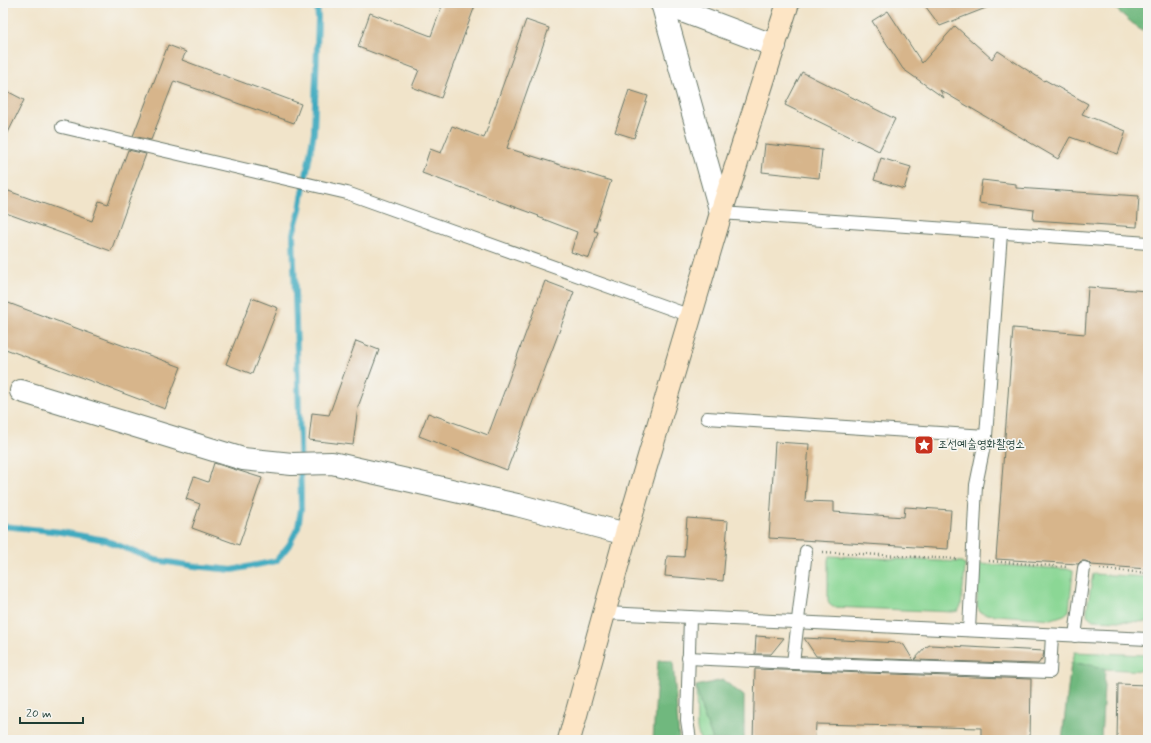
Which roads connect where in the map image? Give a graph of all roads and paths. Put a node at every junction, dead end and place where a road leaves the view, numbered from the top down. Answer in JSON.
{"nodes":[{"id":1,"x":661,"y":3,"type":"edge"},
{"id":2,"x":788,"y":3,"type":"edge"},
{"id":3,"x":775,"y":46,"type":"junction"},
{"id":4,"x":62,"y":127,"type":"dead end"},
{"id":5,"x":721,"y":212,"type":"junction"},
{"id":6,"x":1001,"y":233,"type":"junction"},
{"id":7,"x":1148,"y":243,"type":"edge"},
{"id":8,"x":691,"y":316,"type":"junction"},
{"id":9,"x":20,"y":391,"type":"dead end"},
{"id":10,"x":707,"y":418,"type":"dead end"},
{"id":11,"x":986,"y":436,"type":"junction"},
{"id":12,"x":626,"y":534,"type":"junction"},
{"id":13,"x":806,"y":551,"type":"dead end"},
{"id":14,"x":1084,"y":568,"type":"dead end"},
{"id":15,"x":605,"y":613,"type":"junction"},
{"id":16,"x":690,"y":617,"type":"junction"},
{"id":17,"x":797,"y":622,"type":"junction"},
{"id":18,"x":969,"y":630,"type":"junction"},
{"id":19,"x":1052,"y":635,"type":"junction"},
{"id":20,"x":1075,"y":636,"type":"junction"},
{"id":21,"x":1148,"y":639,"type":"edge"},
{"id":22,"x":688,"y":658,"type":"junction"},
{"id":23,"x":793,"y":663,"type":"junction"},
{"id":24,"x":569,"y":740,"type":"edge"},
{"id":25,"x":690,"y":740,"type":"edge"}],
"edges":[{"from":1,"to":3,"type":"street"},
{"from":1,"to":5,"type":"street"},
{"from":2,"to":3,"type":"main road"},
{"from":3,"to":5,"type":"main road"},
{"from":4,"to":8,"type":"lane"},
{"from":5,"to":6,"type":"lane"},
{"from":5,"to":8,"type":"main road"},
{"from":6,"to":7,"type":"lane"},
{"from":6,"to":11,"type":"lane"},
{"from":8,"to":12,"type":"main road"},
{"from":9,"to":12,"type":"street"},
{"from":10,"to":11,"type":"lane"},
{"from":11,"to":18,"type":"lane"},
{"from":12,"to":15,"type":"main road"},
{"from":13,"to":17,"type":"lane"},
{"from":14,"to":20,"type":"lane"},
{"from":15,"to":16,"type":"lane"},
{"from":15,"to":24,"type":"main road"},
{"from":16,"to":17,"type":"lane"},
{"from":16,"to":22,"type":"lane"},
{"from":17,"to":18,"type":"lane"},
{"from":17,"to":23,"type":"lane"},
{"from":18,"to":19,"type":"lane"},
{"from":19,"to":20,"type":"lane"},
{"from":19,"to":23,"type":"lane"},
{"from":20,"to":21,"type":"lane"},
{"from":22,"to":23,"type":"lane"},
{"from":22,"to":25,"type":"lane"}]}
